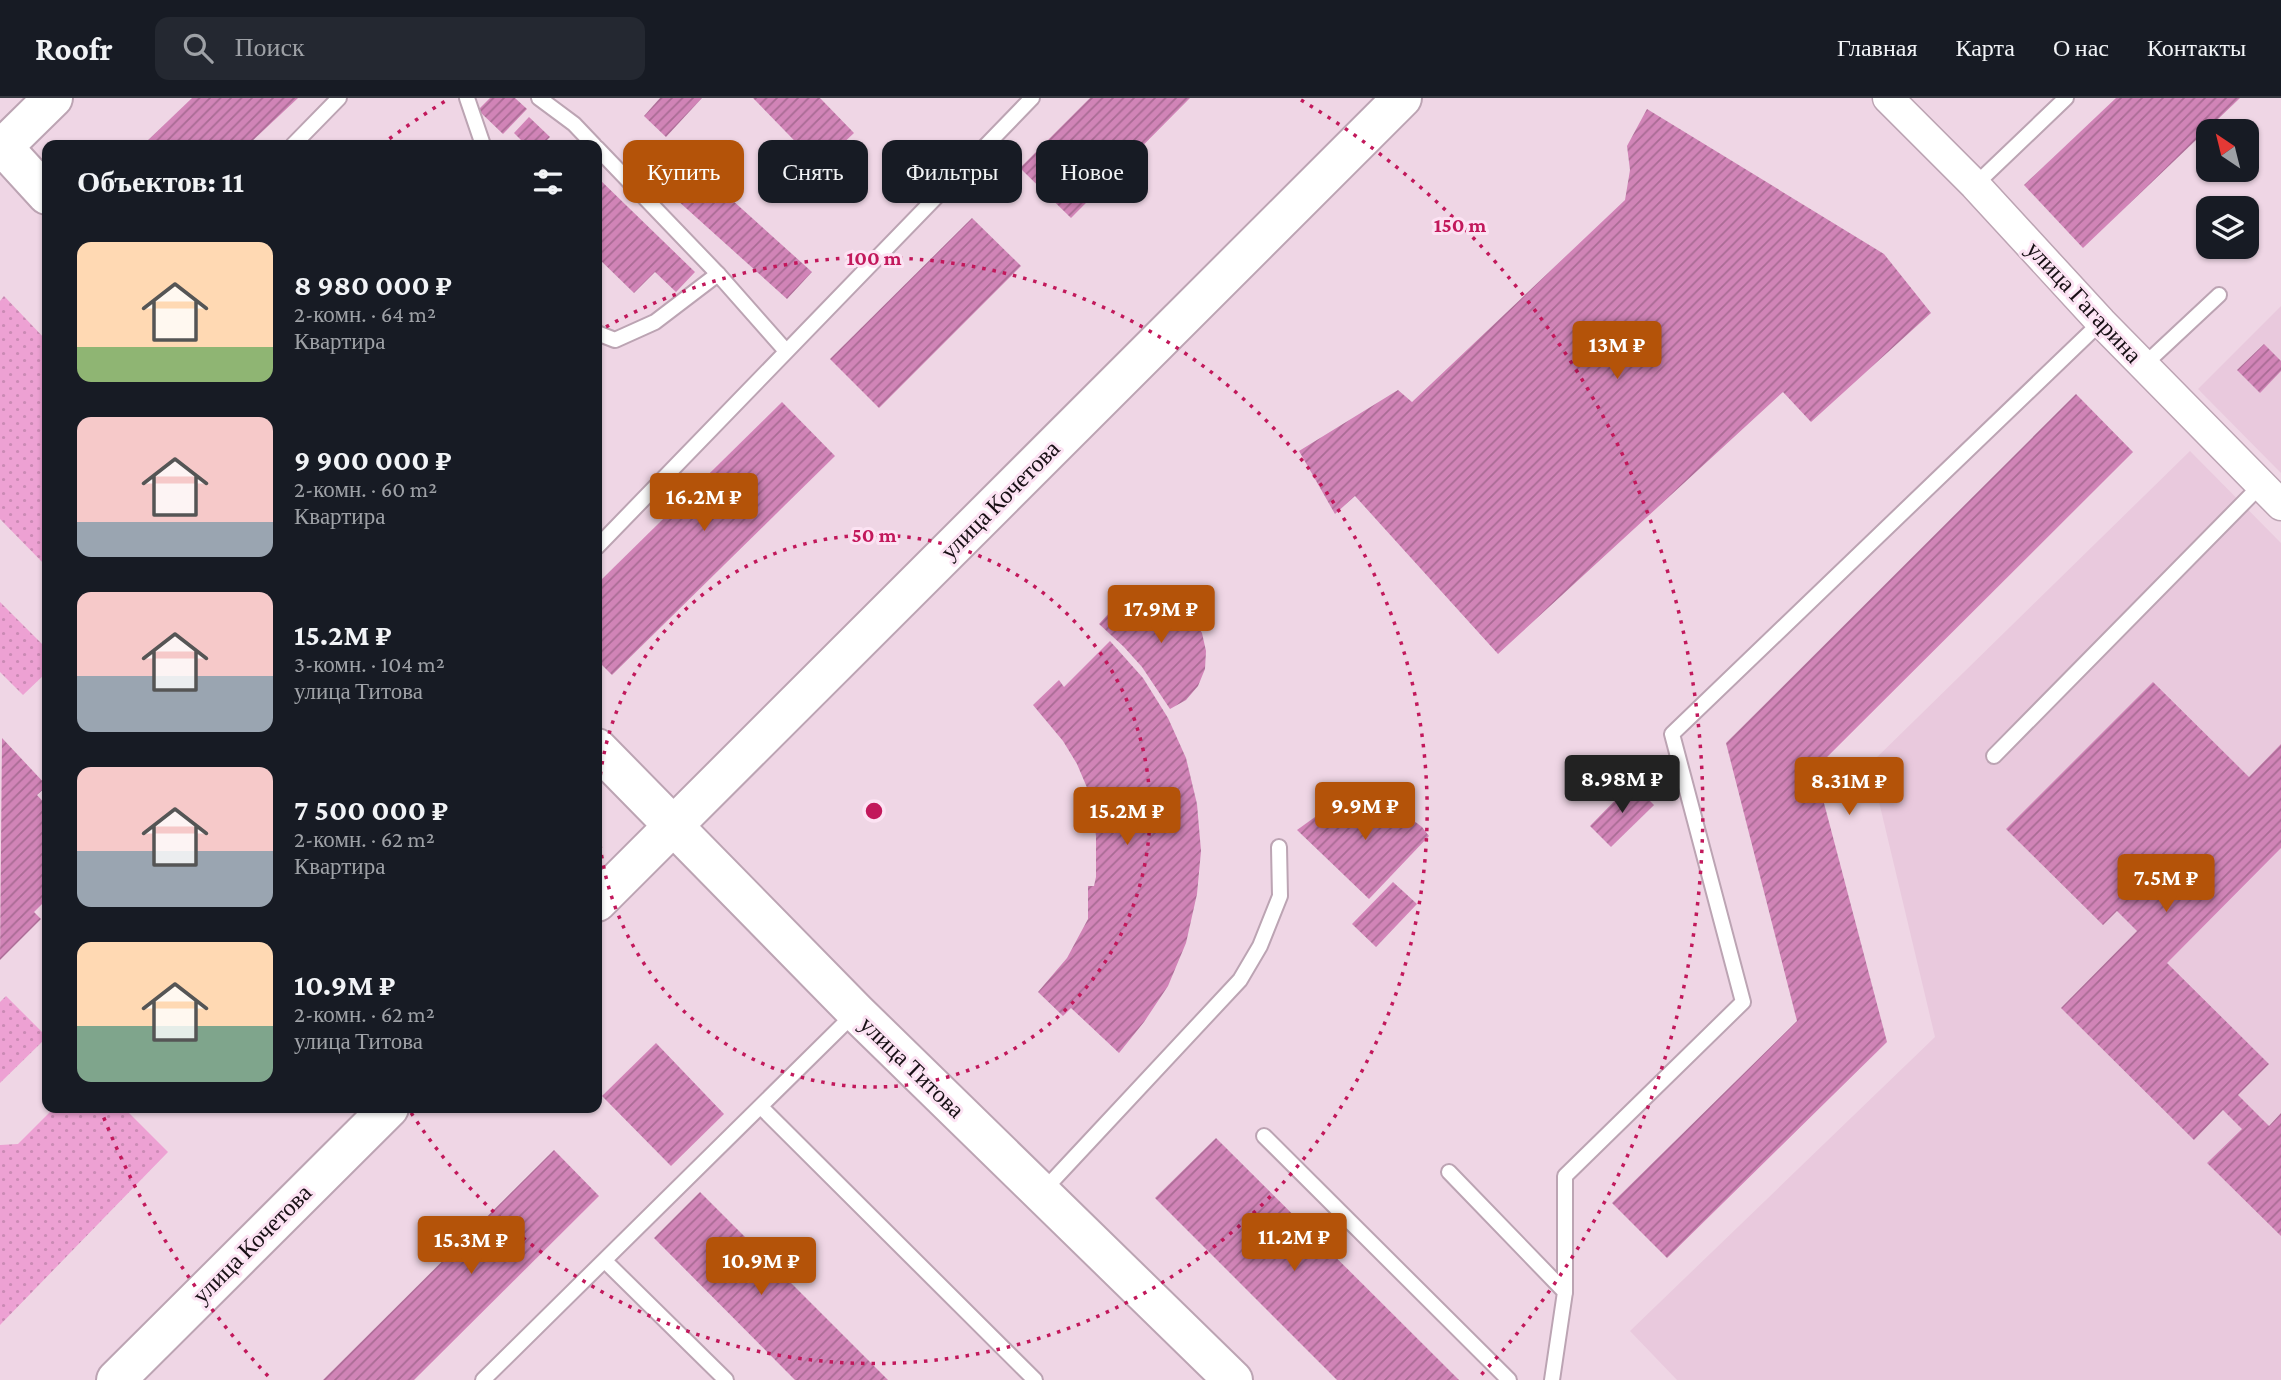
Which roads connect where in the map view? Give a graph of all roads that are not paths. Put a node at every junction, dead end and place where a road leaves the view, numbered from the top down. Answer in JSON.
{"nodes":[{"id":1,"x":54,"y":98,"type":"edge"},
{"id":2,"x":339,"y":98,"type":"edge"},
{"id":3,"x":467,"y":98,"type":"edge"},
{"id":4,"x":540,"y":98,"type":"edge"},
{"id":5,"x":1032,"y":98,"type":"edge"},
{"id":6,"x":1402,"y":98,"type":"edge"},
{"id":7,"x":1888,"y":98,"type":"edge"},
{"id":8,"x":2066,"y":98,"type":"edge"},
{"id":9,"x":298,"y":140,"type":"edge"},
{"id":10,"x":481,"y":140,"type":"edge"},
{"id":11,"x":590,"y":140,"type":"edge"},
{"id":12,"x":1,"y":147,"type":"edge"},
{"id":13,"x":602,"y":152,"type":"edge"},
{"id":14,"x":1975,"y":185,"type":"junction"},
{"id":15,"x":42,"y":190,"type":"edge"},
{"id":16,"x":718,"y":274,"type":"junction"},
{"id":17,"x":2219,"y":295,"type":"dead end"},
{"id":18,"x":2101,"y":322,"type":"junction"},
{"id":19,"x":602,"y":335,"type":"edge"},
{"id":20,"x":786,"y":351,"type":"junction"},
{"id":21,"x":2144,"y":365,"type":"junction"},
{"id":22,"x":2271,"y":495,"type":"edge"},
{"id":23,"x":602,"y":542,"type":"edge"},
{"id":24,"x":602,"y":753,"type":"edge"},
{"id":25,"x":1994,"y":756,"type":"dead end"},
{"id":26,"x":673,"y":827,"type":"junction"},
{"id":27,"x":1279,"y":847,"type":"dead end"},
{"id":28,"x":602,"y":897,"type":"edge"},
{"id":29,"x":856,"y":1012,"type":"junction"},
{"id":30,"x":761,"y":1107,"type":"junction"},
{"id":31,"x":384,"y":1113,"type":"edge"},
{"id":32,"x":1265,"y":1136,"type":"dead end"},
{"id":33,"x":1449,"y":1172,"type":"dead end"},
{"id":34,"x":1042,"y":1192,"type":"junction"},
{"id":35,"x":606,"y":1261,"type":"junction"},
{"id":36,"x":1566,"y":1292,"type":"junction"},
{"id":37,"x":116,"y":1380,"type":"edge"},
{"id":38,"x":483,"y":1380,"type":"edge"},
{"id":39,"x":726,"y":1380,"type":"edge"},
{"id":40,"x":1035,"y":1380,"type":"edge"},
{"id":41,"x":1233,"y":1380,"type":"edge"},
{"id":42,"x":1509,"y":1380,"type":"edge"},
{"id":43,"x":1552,"y":1380,"type":"edge"}],
"edges":[{"from":1,"to":12,"type":"main road"},
{"from":2,"to":9,"type":"lane"},
{"from":3,"to":10,"type":"lane"},
{"from":4,"to":11,"type":"lane"},
{"from":5,"to":20,"type":"lane"},
{"from":6,"to":26,"type":"main road","name":"улица Кочетова"},
{"from":7,"to":14,"type":"street","name":"улица Гагарина"},
{"from":8,"to":14,"type":"lane"},
{"from":12,"to":15,"type":"main road"},
{"from":13,"to":16,"type":"lane"},
{"from":14,"to":18,"type":"street","name":"улица Гагарина"},
{"from":16,"to":19,"type":"lane"},
{"from":16,"to":20,"type":"lane"},
{"from":17,"to":21,"type":"lane"},
{"from":18,"to":21,"type":"street","name":"улица Гагарина"},
{"from":18,"to":36,"type":"lane"},
{"from":20,"to":23,"type":"lane"},
{"from":21,"to":22,"type":"street","name":"улица Гагарина"},
{"from":22,"to":25,"type":"lane"},
{"from":24,"to":26,"type":"main road","name":"улица Титова"},
{"from":26,"to":28,"type":"main road","name":"улица Кочетова"},
{"from":26,"to":29,"type":"main road","name":"улица Титова"},
{"from":27,"to":34,"type":"lane"},
{"from":29,"to":30,"type":"lane"},
{"from":29,"to":34,"type":"main road","name":"улица Титова"},
{"from":30,"to":35,"type":"lane"},
{"from":30,"to":40,"type":"lane"},
{"from":31,"to":37,"type":"main road","name":"улица Кочетова"},
{"from":32,"to":42,"type":"lane"},
{"from":33,"to":36,"type":"lane"},
{"from":34,"to":41,"type":"main road","name":"улица Титова"},
{"from":35,"to":38,"type":"lane"},
{"from":35,"to":39,"type":"lane"},
{"from":36,"to":43,"type":"lane"}]}
